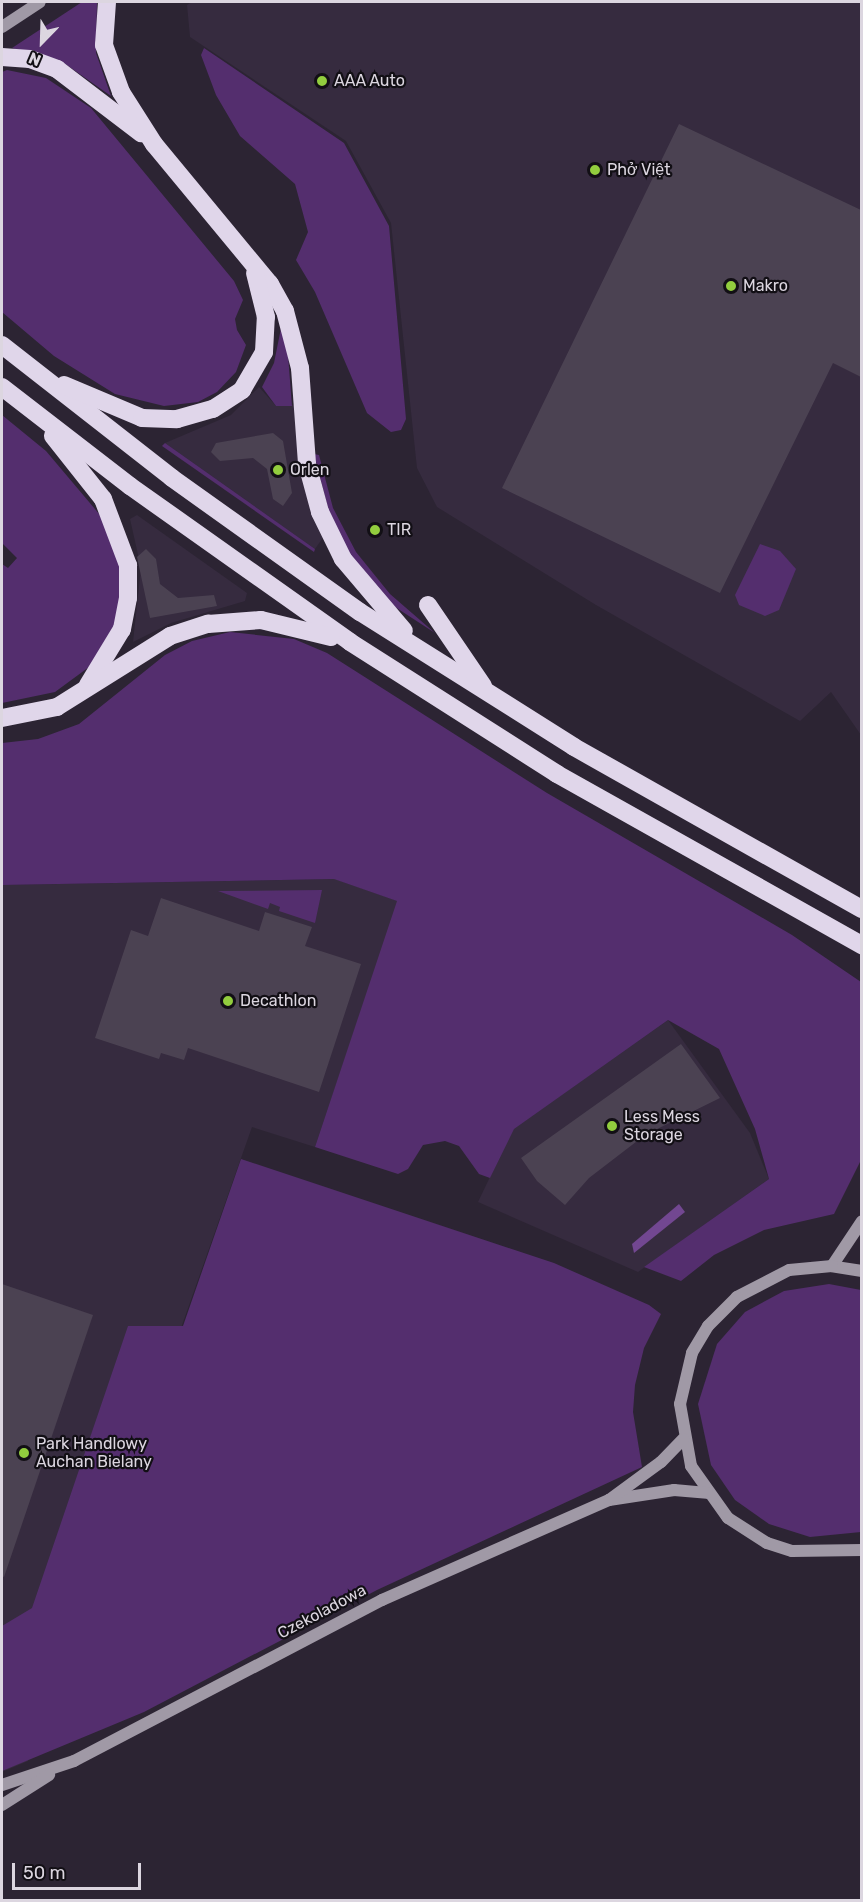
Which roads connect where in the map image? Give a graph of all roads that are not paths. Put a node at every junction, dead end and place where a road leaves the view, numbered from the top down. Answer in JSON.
{"nodes":[{"id":1,"x":40,"y":2,"type":"edge"},
{"id":2,"x":107,"y":2,"type":"edge"},
{"id":3,"x":2,"y":27,"type":"edge"},
{"id":4,"x":2,"y":57,"type":"edge"},
{"id":5,"x":154,"y":144,"type":"junction"},
{"id":6,"x":248,"y":258,"type":"junction"},
{"id":7,"x":2,"y":345,"type":"edge"},
{"id":8,"x":19,"y":358,"type":"junction"},
{"id":9,"x":2,"y":387,"type":"edge"},
{"id":10,"x":20,"y":402,"type":"junction"},
{"id":11,"x":428,"y":604,"type":"dead end"},
{"id":12,"x":350,"y":642,"type":"junction"},
{"id":13,"x":450,"y":670,"type":"junction"},
{"id":14,"x":87,"y":687,"type":"junction"},
{"id":15,"x":489,"y":695,"type":"junction"},
{"id":16,"x":2,"y":718,"type":"edge"},
{"id":17,"x":861,"y":909,"type":"edge"},
{"id":18,"x":861,"y":945,"type":"edge"},
{"id":19,"x":861,"y":1221,"type":"edge"},
{"id":20,"x":832,"y":1266,"type":"junction"},
{"id":21,"x":861,"y":1271,"type":"edge"},
{"id":22,"x":683,"y":1439,"type":"junction"},
{"id":23,"x":706,"y":1493,"type":"junction"},
{"id":24,"x":609,"y":1500,"type":"junction"},
{"id":25,"x":858,"y":1554,"type":"edge"},
{"id":26,"x":57,"y":1769,"type":"junction"},
{"id":27,"x":2,"y":1785,"type":"edge"},
{"id":28,"x":2,"y":1805,"type":"edge"}],
"edges":[{"from":1,"to":3,"type":"main road"},
{"from":2,"to":5,"type":"highway"},
{"from":4,"to":5,"type":"highway"},
{"from":5,"to":6,"type":"highway"},
{"from":6,"to":8,"type":"highway"},
{"from":6,"to":13,"type":"highway"},
{"from":7,"to":8,"type":"highway"},
{"from":8,"to":13,"type":"highway"},
{"from":9,"to":10,"type":"highway"},
{"from":10,"to":12,"type":"highway"},
{"from":10,"to":14,"type":"highway"},
{"from":11,"to":15,"type":"highway"},
{"from":12,"to":14,"type":"highway"},
{"from":12,"to":18,"type":"highway"},
{"from":13,"to":15,"type":"highway"},
{"from":14,"to":16,"type":"highway"},
{"from":15,"to":17,"type":"highway"},
{"from":19,"to":20,"type":"main road"},
{"from":20,"to":21,"type":"main road"},
{"from":20,"to":22,"type":"main road"},
{"from":22,"to":23,"type":"main road"},
{"from":22,"to":24,"type":"main road","name":"Czekoladowa"},
{"from":23,"to":24,"type":"main road","name":"Czekoladowa"},
{"from":23,"to":25,"type":"main road"},
{"from":24,"to":26,"type":"main road","name":"Czekoladowa"},
{"from":26,"to":27,"type":"main road","name":"Czekoladowa"},
{"from":26,"to":28,"type":"main road","name":"Czekoladowa"}]}
